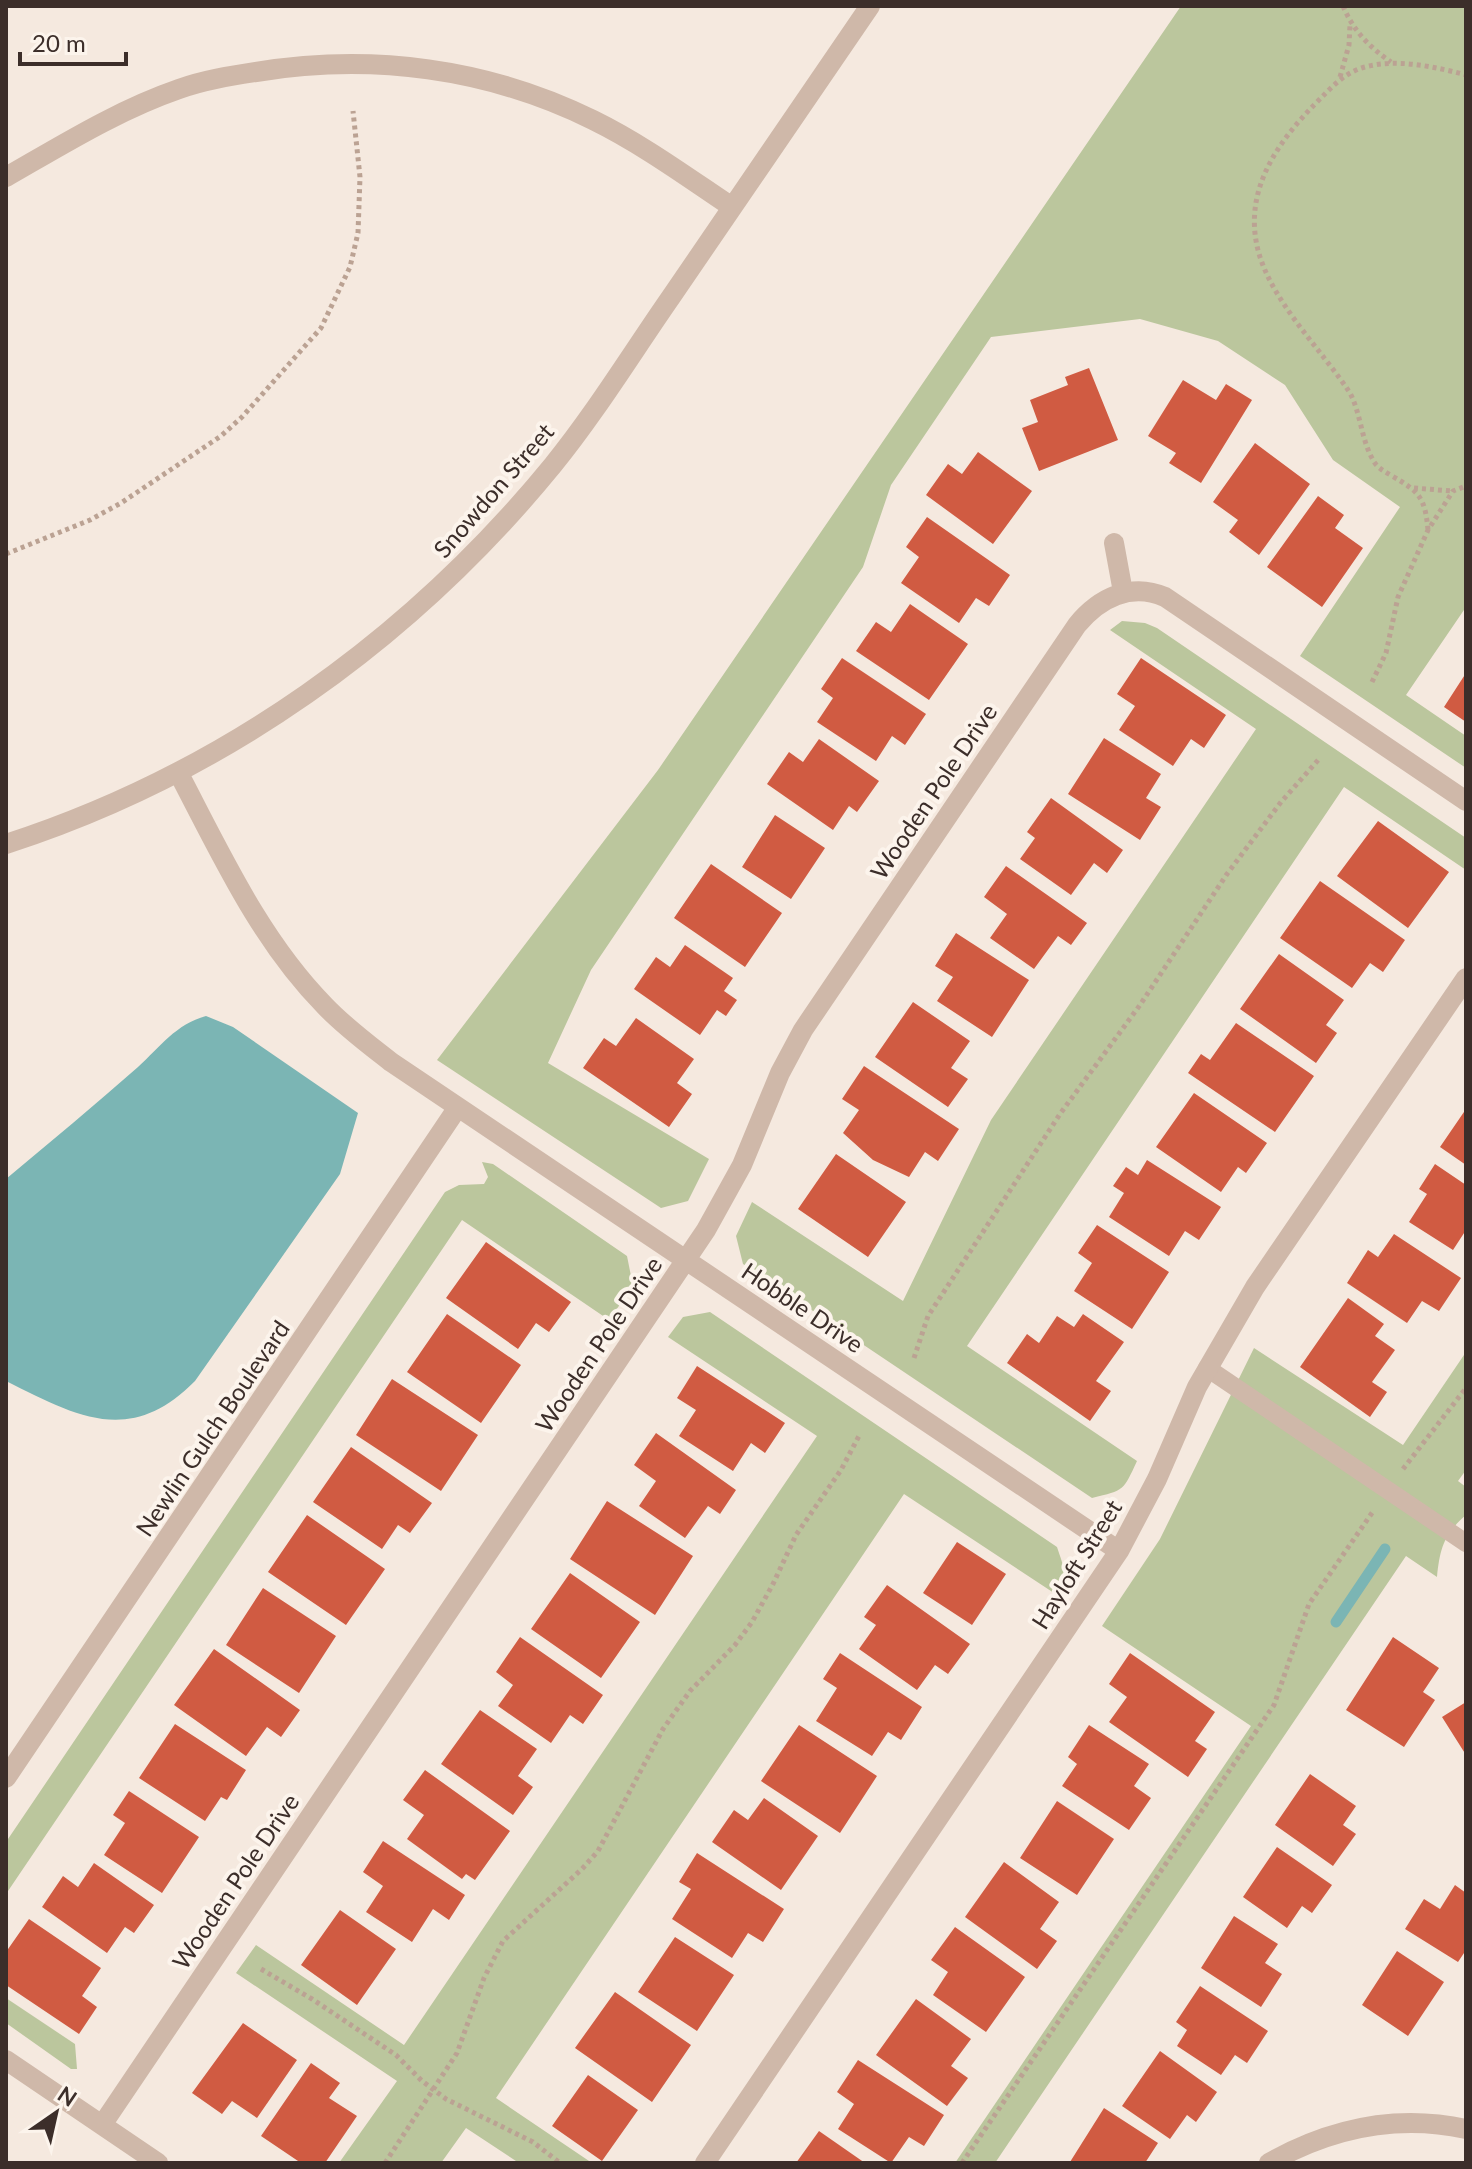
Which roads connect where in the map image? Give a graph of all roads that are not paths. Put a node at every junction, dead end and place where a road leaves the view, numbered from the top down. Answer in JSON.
{"nodes":[{"id":1,"x":870,"y":6,"type":"edge"},
{"id":2,"x":6,"y":177,"type":"edge"},
{"id":3,"x":732,"y":207,"type":"junction"},
{"id":4,"x":1114,"y":543,"type":"dead end"},
{"id":5,"x":1123,"y":592,"type":"junction"},
{"id":6,"x":178,"y":772,"type":"junction"},
{"id":7,"x":1466,"y":801,"type":"edge"},
{"id":8,"x":6,"y":844,"type":"edge"},
{"id":9,"x":1466,"y":978,"type":"edge"},
{"id":10,"x":458,"y":1107,"type":"junction"},
{"id":11,"x":687,"y":1259,"type":"junction"},
{"id":12,"x":1207,"y":1368,"type":"junction"},
{"id":13,"x":1466,"y":1543,"type":"edge"},
{"id":14,"x":1119,"y":1551,"type":"junction"},
{"id":15,"x":6,"y":1778,"type":"edge"},
{"id":16,"x":6,"y":2060,"type":"edge"},
{"id":17,"x":102,"y":2125,"type":"junction"},
{"id":18,"x":1466,"y":2129,"type":"edge"},
{"id":19,"x":158,"y":2163,"type":"edge"},
{"id":20,"x":705,"y":2163,"type":"edge"},
{"id":21,"x":1269,"y":2163,"type":"edge"}],
"edges":[{"from":1,"to":3,"type":"street","name":"Snowdon Street"},
{"from":2,"to":3,"type":"street"},
{"from":3,"to":6,"type":"street","name":"Snowdon Street"},
{"from":4,"to":5,"type":"street"},
{"from":5,"to":7,"type":"street"},
{"from":5,"to":11,"type":"street","name":"Wooden Pole Drive"},
{"from":6,"to":8,"type":"street","name":"Snowdon Street"},
{"from":6,"to":10,"type":"street","name":"Hobble Drive"},
{"from":9,"to":12,"type":"street","name":"Hayloft Street"},
{"from":10,"to":11,"type":"street","name":"Hobble Drive"},
{"from":10,"to":15,"type":"street","name":"Newlin Gulch Boulevard"},
{"from":11,"to":14,"type":"street","name":"Hobble Drive"},
{"from":11,"to":17,"type":"street","name":"Wooden Pole Drive"},
{"from":12,"to":13,"type":"lane"},
{"from":12,"to":14,"type":"street","name":"Hayloft Street"},
{"from":14,"to":20,"type":"street","name":"Hayloft Street"},
{"from":16,"to":17,"type":"street"},
{"from":17,"to":19,"type":"street"},
{"from":18,"to":21,"type":"street"}]}
